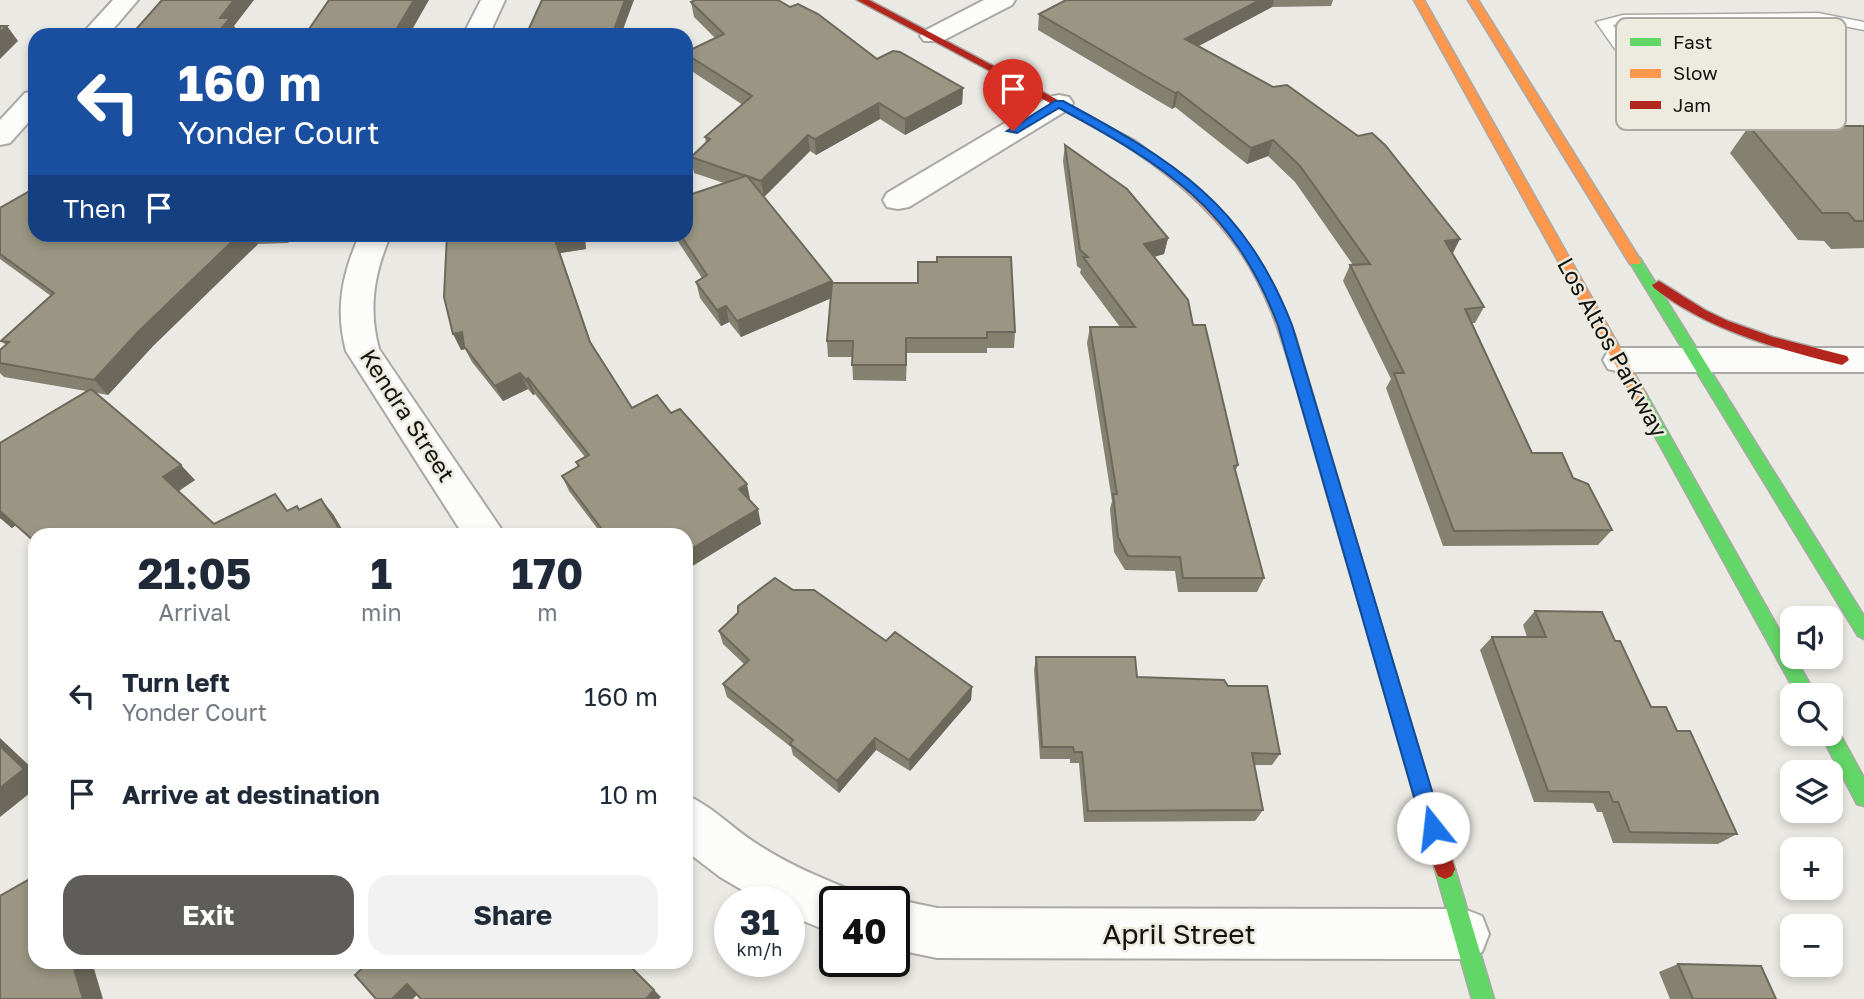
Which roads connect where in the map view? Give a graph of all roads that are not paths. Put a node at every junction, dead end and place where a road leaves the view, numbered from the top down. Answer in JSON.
{"nodes":[{"id":1,"x":126,"y":0,"type":"edge"},
{"id":2,"x":494,"y":0,"type":"edge"},
{"id":3,"x":862,"y":0,"type":"edge"},
{"id":4,"x":1003,"y":0,"type":"edge"},
{"id":5,"x":1419,"y":0,"type":"edge"},
{"id":6,"x":1474,"y":0,"type":"edge"},
{"id":7,"x":1773,"y":18,"type":"edge"},
{"id":8,"x":1823,"y":18,"type":"edge"},
{"id":9,"x":1616,"y":20,"type":"edge"},
{"id":10,"x":1846,"y":22,"type":"edge"},
{"id":11,"x":1864,"y":26,"type":"edge"},
{"id":12,"x":100,"y":28,"type":"edge"},
{"id":13,"x":480,"y":28,"type":"edge"},
{"id":14,"x":933,"y":36,"type":"junction"},
{"id":15,"x":1616,"y":40,"type":"edge"},
{"id":16,"x":1059,"y":103,"type":"junction"},
{"id":17,"x":28,"y":107,"type":"edge"},
{"id":18,"x":1776,"y":130,"type":"edge"},
{"id":19,"x":1780,"y":135,"type":"edge"},
{"id":20,"x":0,"y":137,"type":"edge"},
{"id":21,"x":898,"y":200,"type":"dead end"},
{"id":22,"x":372,"y":242,"type":"edge"},
{"id":23,"x":1637,"y":264,"type":"junction"},
{"id":24,"x":1620,"y":360,"type":"junction"},
{"id":25,"x":1696,"y":360,"type":"junction"},
{"id":26,"x":1853,"y":360,"type":"edge"},
{"id":27,"x":479,"y":524,"type":"edge"},
{"id":28,"x":1864,"y":631,"type":"edge"},
{"id":29,"x":1800,"y":683,"type":"edge"},
{"id":30,"x":1836,"y":746,"type":"edge"},
{"id":31,"x":1864,"y":797,"type":"edge"},
{"id":32,"x":693,"y":825,"type":"edge"},
{"id":33,"x":819,"y":903,"type":"edge"},
{"id":34,"x":910,"y":927,"type":"edge"},
{"id":35,"x":1464,"y":934,"type":"junction"},
{"id":36,"x":1483,"y":999,"type":"edge"}],
"edges":[{"from":1,"to":12,"type":"street"},
{"from":2,"to":13,"type":"street"},
{"from":3,"to":14,"type":"main road"},
{"from":4,"to":14,"type":"street"},
{"from":5,"to":24,"type":"main road","name":"Los Altos Parkway"},
{"from":6,"to":23,"type":"main road"},
{"from":7,"to":8,"type":"lane"},
{"from":9,"to":15,"type":"lane"},
{"from":10,"to":11,"type":"lane"},
{"from":14,"to":16,"type":"main road"},
{"from":16,"to":21,"type":"street"},
{"from":16,"to":35,"type":"main road"},
{"from":17,"to":20,"type":"street"},
{"from":18,"to":19,"type":"lane"},
{"from":22,"to":27,"type":"street","name":"Kendra Street"},
{"from":23,"to":25,"type":"main road"},
{"from":23,"to":26,"type":"main road"},
{"from":24,"to":25,"type":"street"},
{"from":24,"to":29,"type":"main road","name":"Los Altos Parkway"},
{"from":25,"to":26,"type":"street"},
{"from":25,"to":28,"type":"main road"},
{"from":30,"to":31,"type":"main road"},
{"from":32,"to":33,"type":"street"},
{"from":34,"to":35,"type":"street","name":"April Street"},
{"from":35,"to":36,"type":"main road"}]}
